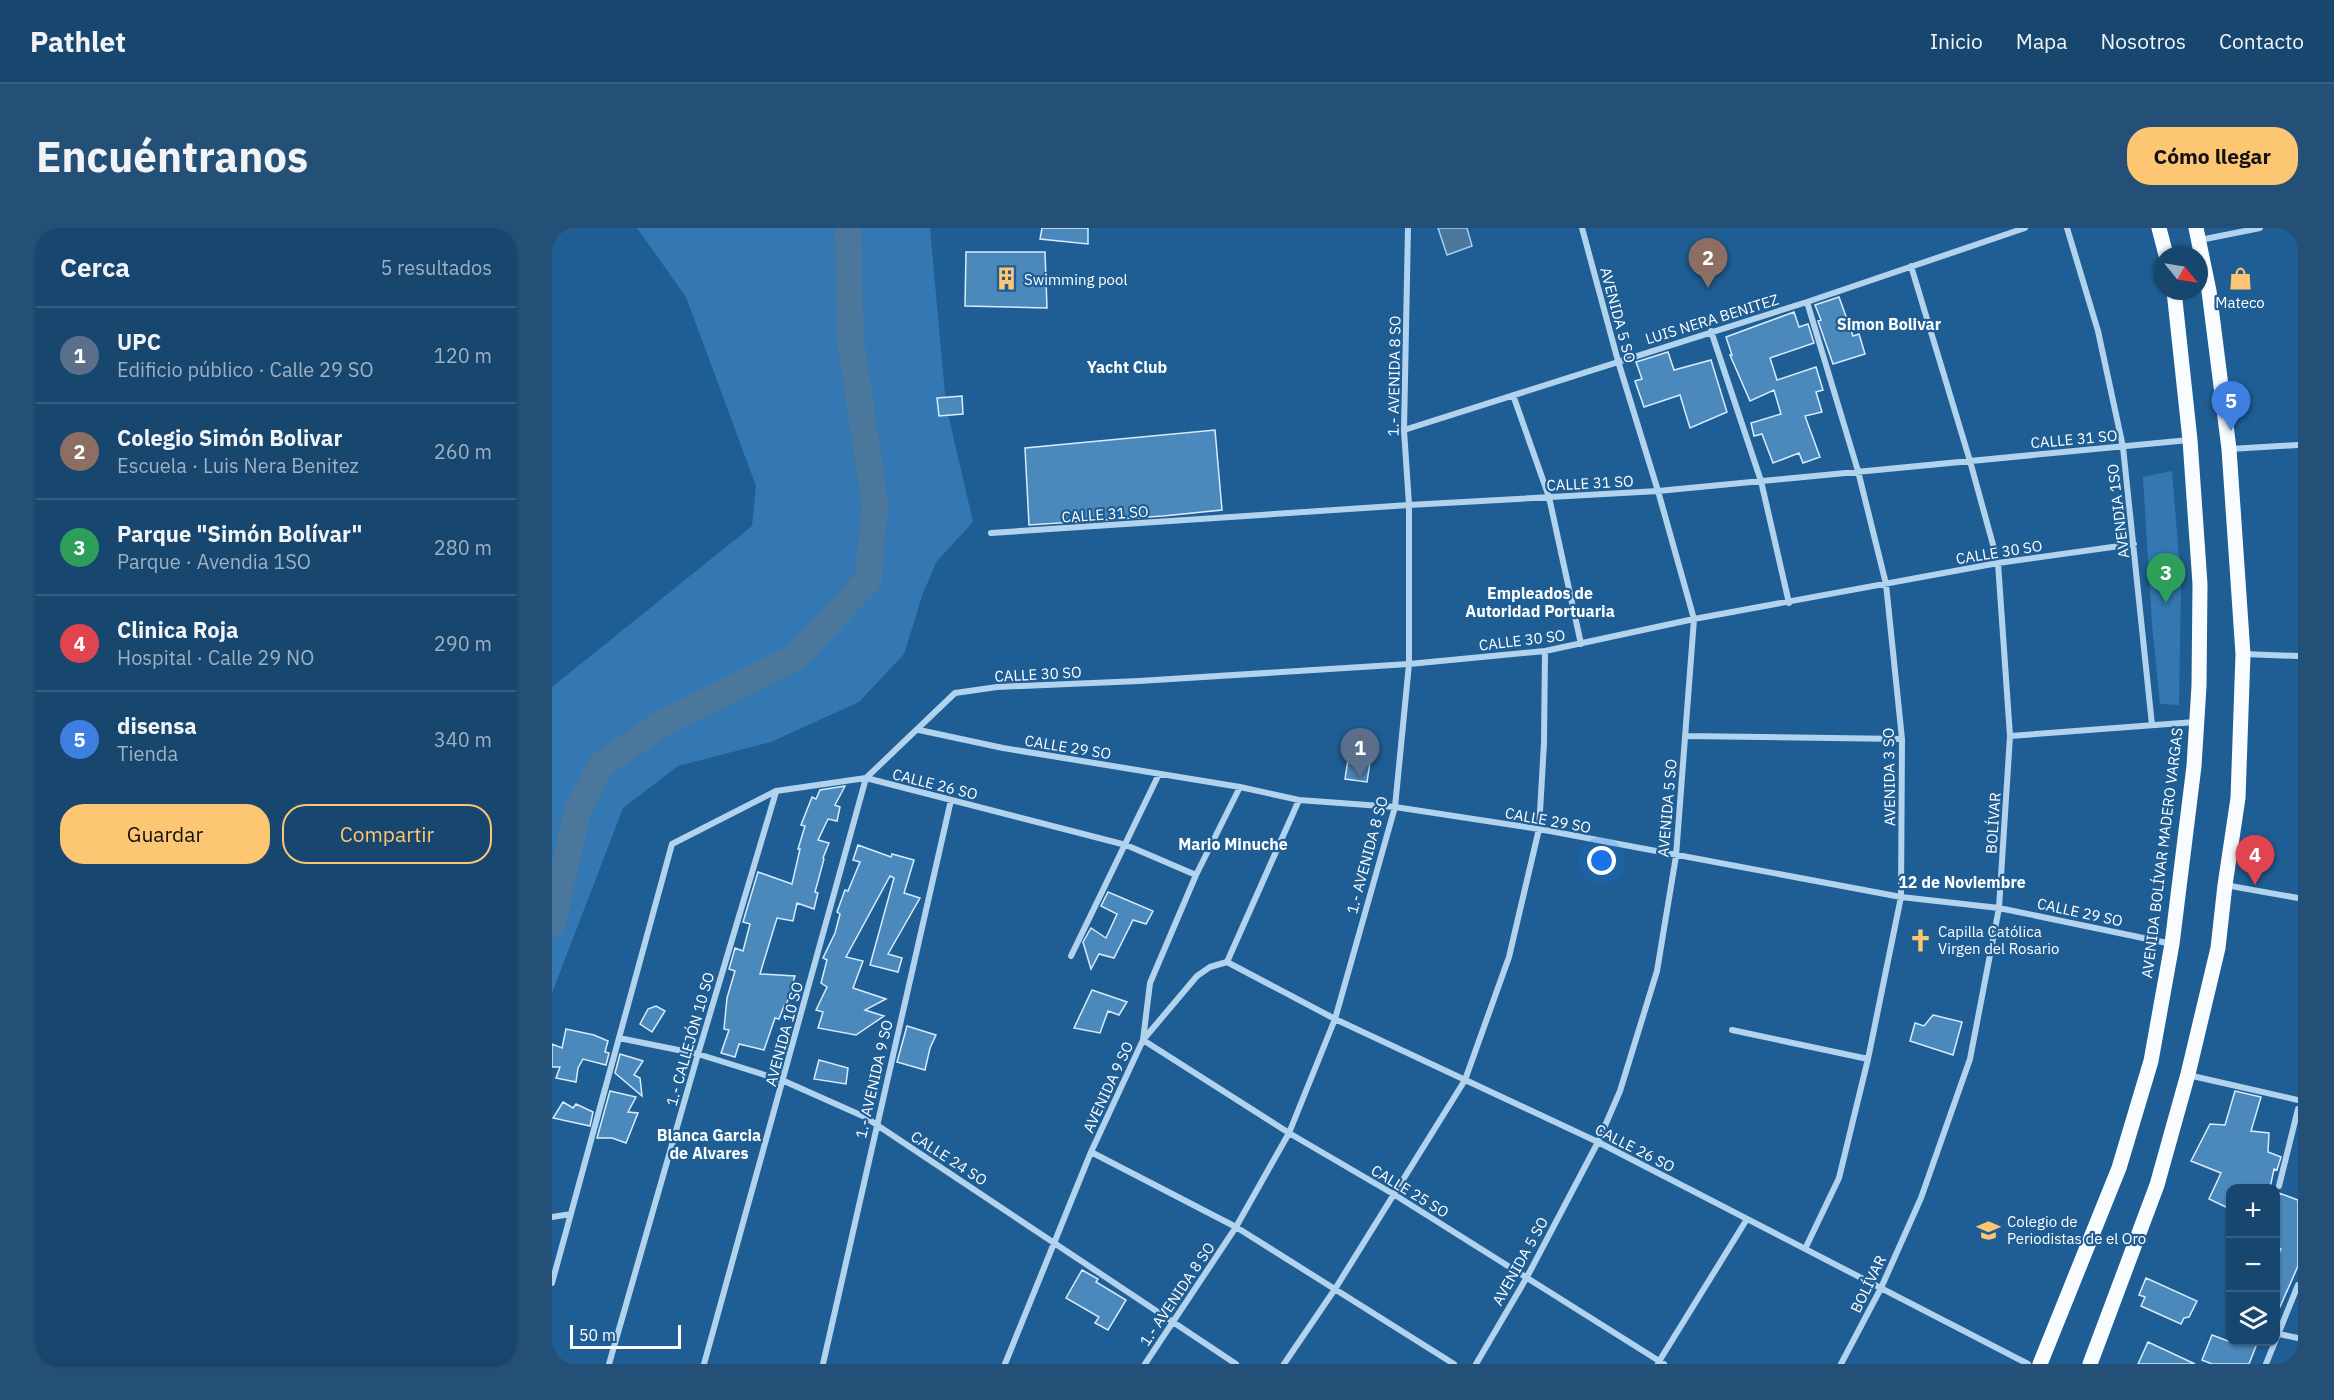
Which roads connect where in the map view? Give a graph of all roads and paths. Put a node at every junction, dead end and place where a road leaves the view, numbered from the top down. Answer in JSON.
{"nodes":[{"id":1,"x":1408,"y":228,"type":"edge"},
{"id":2,"x":1582,"y":228,"type":"edge"},
{"id":3,"x":2025,"y":228,"type":"edge"},
{"id":4,"x":2067,"y":228,"type":"edge"},
{"id":5,"x":2159,"y":228,"type":"edge"},
{"id":6,"x":2260,"y":228,"type":"edge"},
{"id":7,"x":2198,"y":234,"type":"edge"},
{"id":8,"x":2164,"y":246,"type":"edge"},
{"id":9,"x":1911,"y":266,"type":"junction"},
{"id":10,"x":2175,"y":300,"type":"edge"},
{"id":11,"x":1807,"y":302,"type":"junction"},
{"id":12,"x":1711,"y":331,"type":"junction"},
{"id":13,"x":1618,"y":361,"type":"junction"},
{"id":14,"x":1513,"y":395,"type":"junction"},
{"id":15,"x":1404,"y":430,"type":"junction"},
{"id":16,"x":2190,"y":440,"type":"junction"},
{"id":17,"x":2298,"y":445,"type":"edge"},
{"id":18,"x":2123,"y":447,"type":"junction"},
{"id":19,"x":2229,"y":450,"type":"junction"},
{"id":20,"x":1970,"y":461,"type":"junction"},
{"id":21,"x":1858,"y":471,"type":"junction"},
{"id":22,"x":1761,"y":481,"type":"junction"},
{"id":23,"x":1658,"y":491,"type":"junction"},
{"id":24,"x":1549,"y":497,"type":"junction"},
{"id":25,"x":1409,"y":505,"type":"junction"},
{"id":26,"x":991,"y":533,"type":"dead end"},
{"id":27,"x":2134,"y":544,"type":"junction"},
{"id":28,"x":1998,"y":563,"type":"junction"},
{"id":29,"x":1886,"y":584,"type":"junction"},
{"id":30,"x":1789,"y":603,"type":"junction"},
{"id":31,"x":1694,"y":619,"type":"junction"},
{"id":32,"x":1581,"y":644,"type":"junction"},
{"id":33,"x":1545,"y":651,"type":"junction"},
{"id":34,"x":2243,"y":654,"type":"junction"},
{"id":35,"x":2298,"y":656,"type":"edge"},
{"id":36,"x":1409,"y":664,"type":"junction"},
{"id":37,"x":2197,"y":722,"type":"junction"},
{"id":38,"x":2152,"y":725,"type":"junction"},
{"id":39,"x":919,"y":730,"type":"junction"},
{"id":40,"x":1685,"y":736,"type":"junction"},
{"id":41,"x":2010,"y":736,"type":"junction"},
{"id":42,"x":1902,"y":739,"type":"junction"},
{"id":43,"x":1159,"y":774,"type":"junction"},
{"id":44,"x":867,"y":778,"type":"junction"},
{"id":45,"x":1240,"y":786,"type":"junction"},
{"id":46,"x":776,"y":791,"type":"junction"},
{"id":47,"x":951,"y":800,"type":"junction"},
{"id":48,"x":1299,"y":800,"type":"junction"},
{"id":49,"x":1395,"y":807,"type":"junction"},
{"id":50,"x":1539,"y":829,"type":"junction"},
{"id":51,"x":1126,"y":845,"type":"junction"},
{"id":52,"x":1676,"y":856,"type":"junction"},
{"id":53,"x":1196,"y":875,"type":"junction"},
{"id":54,"x":2224,"y":885,"type":"junction"},
{"id":55,"x":1901,"y":897,"type":"junction"},
{"id":56,"x":2298,"y":898,"type":"edge"},
{"id":57,"x":1999,"y":908,"type":"junction"},
{"id":58,"x":2172,"y":944,"type":"junction"},
{"id":59,"x":1071,"y":956,"type":"dead end"},
{"id":60,"x":1227,"y":962,"type":"junction"},
{"id":61,"x":1335,"y":1019,"type":"junction"},
{"id":62,"x":1732,"y":1030,"type":"dead end"},
{"id":63,"x":619,"y":1038,"type":"junction"},
{"id":64,"x":1143,"y":1040,"type":"junction"},
{"id":65,"x":698,"y":1054,"type":"junction"},
{"id":66,"x":1868,"y":1059,"type":"junction"},
{"id":67,"x":2188,"y":1074,"type":"junction"},
{"id":68,"x":1465,"y":1080,"type":"junction"},
{"id":69,"x":784,"y":1081,"type":"junction"},
{"id":70,"x":2298,"y":1100,"type":"edge"},
{"id":71,"x":2298,"y":1109,"type":"edge"},
{"id":72,"x":876,"y":1124,"type":"junction"},
{"id":73,"x":1289,"y":1133,"type":"junction"},
{"id":74,"x":1598,"y":1142,"type":"junction"},
{"id":75,"x":1091,"y":1152,"type":"junction"},
{"id":76,"x":2279,"y":1184,"type":"edge"},
{"id":77,"x":1395,"y":1195,"type":"junction"},
{"id":78,"x":571,"y":1214,"type":"junction"},
{"id":79,"x":552,"y":1217,"type":"edge"},
{"id":80,"x":1747,"y":1219,"type":"junction"},
{"id":81,"x":1236,"y":1227,"type":"junction"},
{"id":82,"x":1053,"y":1242,"type":"junction"},
{"id":83,"x":1806,"y":1249,"type":"junction"},
{"id":84,"x":1527,"y":1277,"type":"junction"},
{"id":85,"x":552,"y":1282,"type":"edge"},
{"id":86,"x":2298,"y":1285,"type":"edge"},
{"id":87,"x":1881,"y":1288,"type":"junction"},
{"id":88,"x":1335,"y":1289,"type":"junction"},
{"id":89,"x":1172,"y":1321,"type":"junction"},
{"id":90,"x":2280,"y":1331,"type":"edge"},
{"id":91,"x":2280,"y":1334,"type":"edge"},
{"id":92,"x":2298,"y":1338,"type":"edge"},
{"id":93,"x":2274,"y":1346,"type":"edge"},
{"id":94,"x":1660,"y":1363,"type":"edge"},
{"id":95,"x":609,"y":1364,"type":"edge"},
{"id":96,"x":704,"y":1364,"type":"edge"},
{"id":97,"x":823,"y":1364,"type":"edge"},
{"id":98,"x":1005,"y":1364,"type":"edge"},
{"id":99,"x":1145,"y":1364,"type":"edge"},
{"id":100,"x":1236,"y":1364,"type":"edge"},
{"id":101,"x":1284,"y":1364,"type":"edge"},
{"id":102,"x":1454,"y":1364,"type":"edge"},
{"id":103,"x":1476,"y":1364,"type":"edge"},
{"id":104,"x":1840,"y":1364,"type":"edge"},
{"id":105,"x":2028,"y":1364,"type":"edge"},
{"id":106,"x":2040,"y":1364,"type":"edge"},
{"id":107,"x":2090,"y":1364,"type":"edge"},
{"id":108,"x":2266,"y":1364,"type":"edge"}],
"edges":[{"from":1,"to":15,"type":"street","name":"1.- AVENIDA 8 SO"},
{"from":2,"to":13,"type":"street","name":"AVENIDA 5 SO"},
{"from":3,"to":9,"type":"street","name":"LUIS NERA BENITEZ"},
{"from":4,"to":18,"type":"street","name":"AVENDIA 1SO"},
{"from":5,"to":8,"type":"main road"},
{"from":6,"to":7,"type":"street"},
{"from":7,"to":19,"type":"main road"},
{"from":9,"to":11,"type":"street","name":"LUIS NERA BENITEZ"},
{"from":9,"to":20,"type":"street","name":"BOLÍVAR"},
{"from":10,"to":16,"type":"main road","name":"AVENIDA BOLÍVAR MADERO VARGAS"},
{"from":11,"to":12,"type":"street","name":"LUIS NERA BENITEZ"},
{"from":11,"to":21,"type":"street","name":"AVENIDA 3 SO"},
{"from":12,"to":13,"type":"street","name":"LUIS NERA BENITEZ"},
{"from":12,"to":22,"type":"street"},
{"from":13,"to":14,"type":"street","name":"LUIS NERA BENITEZ"},
{"from":13,"to":23,"type":"street","name":"AVENIDA 5 SO"},
{"from":14,"to":15,"type":"street","name":"LUIS NERA BENITEZ"},
{"from":14,"to":24,"type":"street"},
{"from":15,"to":25,"type":"street","name":"1.- AVENIDA 8 SO"},
{"from":16,"to":18,"type":"street","name":"CALLE 31 SO"},
{"from":16,"to":37,"type":"main road","name":"AVENIDA BOLÍVAR MADERO VARGAS"},
{"from":17,"to":19,"type":"street"},
{"from":18,"to":20,"type":"street","name":"CALLE 31 SO"},
{"from":18,"to":27,"type":"street","name":"AVENDIA 1SO"},
{"from":19,"to":34,"type":"main road"},
{"from":20,"to":21,"type":"street","name":"CALLE 31 SO"},
{"from":20,"to":28,"type":"street","name":"BOLÍVAR"},
{"from":21,"to":22,"type":"street","name":"CALLE 31 SO"},
{"from":21,"to":29,"type":"street","name":"AVENIDA 3 SO"},
{"from":22,"to":23,"type":"street","name":"CALLE 31 SO"},
{"from":22,"to":30,"type":"street"},
{"from":23,"to":24,"type":"street","name":"CALLE 31 SO"},
{"from":23,"to":31,"type":"street","name":"AVENIDA 5 SO"},
{"from":24,"to":25,"type":"street","name":"CALLE 31 SO"},
{"from":24,"to":32,"type":"street"},
{"from":25,"to":26,"type":"street","name":"CALLE 31 SO"},
{"from":25,"to":36,"type":"street","name":"1.- AVENIDA 8 SO"},
{"from":27,"to":28,"type":"street","name":"CALLE 30 SO"},
{"from":27,"to":38,"type":"street","name":"AVENDIA 1SO"},
{"from":28,"to":29,"type":"street","name":"CALLE 30 SO"},
{"from":28,"to":41,"type":"street","name":"BOLÍVAR"},
{"from":29,"to":30,"type":"street","name":"CALLE 30 SO"},
{"from":29,"to":42,"type":"street","name":"AVENIDA 3 SO"},
{"from":30,"to":31,"type":"street","name":"CALLE 30 SO"},
{"from":31,"to":32,"type":"street","name":"CALLE 30 SO"},
{"from":31,"to":40,"type":"street","name":"AVENIDA 5 SO"},
{"from":32,"to":33,"type":"street","name":"CALLE 30 SO"},
{"from":33,"to":36,"type":"street","name":"CALLE 30 SO"},
{"from":33,"to":50,"type":"street"},
{"from":34,"to":35,"type":"street"},
{"from":34,"to":54,"type":"main road"},
{"from":36,"to":39,"type":"street","name":"CALLE 30 SO"},
{"from":36,"to":49,"type":"street","name":"1.- AVENIDA 8 SO"},
{"from":37,"to":38,"type":"street"},
{"from":37,"to":58,"type":"main road","name":"AVENIDA BOLÍVAR MADERO VARGAS"},
{"from":38,"to":41,"type":"street"},
{"from":39,"to":43,"type":"street","name":"CALLE 29 SO"},
{"from":39,"to":44,"type":"street"},
{"from":40,"to":42,"type":"street"},
{"from":40,"to":52,"type":"street","name":"AVENIDA 5 SO"},
{"from":41,"to":57,"type":"street","name":"BOLÍVAR"},
{"from":42,"to":55,"type":"street","name":"AVENIDA 3 SO"},
{"from":43,"to":45,"type":"street","name":"CALLE 29 SO"},
{"from":43,"to":51,"type":"street"},
{"from":44,"to":46,"type":"street","name":"CALLE 26 SO"},
{"from":44,"to":47,"type":"street","name":"CALLE 26 SO"},
{"from":44,"to":69,"type":"street","name":"AVENIDA 10 SO"},
{"from":45,"to":48,"type":"street","name":"CALLE 29 SO"},
{"from":45,"to":53,"type":"street","name":"AVENIDA 9 SO"},
{"from":46,"to":63,"type":"street","name":"CALLE 26 SO"},
{"from":46,"to":65,"type":"street","name":"1.- CALLEJÓN 10 SO"},
{"from":47,"to":51,"type":"street","name":"CALLE 26 SO"},
{"from":47,"to":72,"type":"street","name":"1.- AVENIDA 9 SO"},
{"from":48,"to":49,"type":"street","name":"CALLE 29 SO"},
{"from":48,"to":60,"type":"street"},
{"from":49,"to":50,"type":"street","name":"CALLE 29 SO"},
{"from":49,"to":61,"type":"street","name":"1.- AVENIDA 8 SO"},
{"from":50,"to":52,"type":"street","name":"CALLE 29 SO"},
{"from":50,"to":68,"type":"street"},
{"from":51,"to":53,"type":"street","name":"CALLE 26 SO"},
{"from":51,"to":59,"type":"street"},
{"from":52,"to":55,"type":"street","name":"CALLE 29 SO"},
{"from":52,"to":74,"type":"street","name":"AVENIDA 5 SO"},
{"from":53,"to":64,"type":"street","name":"AVENIDA 9 SO"},
{"from":54,"to":56,"type":"street"},
{"from":54,"to":67,"type":"main road"},
{"from":55,"to":57,"type":"street","name":"CALLE 29 SO"},
{"from":55,"to":66,"type":"street","name":"AVENIDA 3 SO"},
{"from":57,"to":58,"type":"street","name":"CALLE 29 SO"},
{"from":57,"to":87,"type":"street","name":"BOLÍVAR"},
{"from":58,"to":106,"type":"main road","name":"AVENIDA BOLÍVAR MADERO VARGAS"},
{"from":60,"to":61,"type":"street","name":"CALLE 26 SO"},
{"from":60,"to":64,"type":"street"},
{"from":61,"to":68,"type":"street","name":"CALLE 26 SO"},
{"from":61,"to":73,"type":"street","name":"1.- AVENIDA 8 SO"},
{"from":62,"to":66,"type":"street"},
{"from":63,"to":65,"type":"street","name":"CALLE 24 SO"},
{"from":63,"to":78,"type":"street"},
{"from":64,"to":73,"type":"street","name":"CALLE 25 SO"},
{"from":64,"to":75,"type":"street","name":"AVENIDA 9 SO"},
{"from":65,"to":69,"type":"street","name":"CALLE 24 SO"},
{"from":65,"to":95,"type":"street","name":"1.- CALLEJÓN 10 SO"},
{"from":66,"to":83,"type":"street","name":"AVENIDA 3 SO"},
{"from":67,"to":70,"type":"street"},
{"from":67,"to":107,"type":"main road"},
{"from":68,"to":74,"type":"street","name":"CALLE 26 SO"},
{"from":68,"to":77,"type":"street"},
{"from":69,"to":72,"type":"street","name":"CALLE 24 SO"},
{"from":69,"to":96,"type":"street","name":"AVENIDA 10 SO"},
{"from":71,"to":76,"type":"street"},
{"from":72,"to":82,"type":"street","name":"CALLE 24 SO"},
{"from":72,"to":97,"type":"street","name":"1.- AVENIDA 9 SO"},
{"from":73,"to":77,"type":"street","name":"CALLE 25 SO"},
{"from":73,"to":81,"type":"street","name":"1.- AVENIDA 8 SO"},
{"from":74,"to":80,"type":"street","name":"CALLE 26 SO"},
{"from":74,"to":84,"type":"street","name":"AVENIDA 5 SO"},
{"from":75,"to":81,"type":"street"},
{"from":75,"to":82,"type":"street","name":"AVENIDA 9 SO"},
{"from":77,"to":84,"type":"street","name":"CALLE 25 SO"},
{"from":77,"to":88,"type":"street"},
{"from":78,"to":79,"type":"street"},
{"from":78,"to":85,"type":"street"},
{"from":80,"to":83,"type":"street","name":"CALLE 26 SO"},
{"from":80,"to":94,"type":"street"},
{"from":81,"to":88,"type":"street"},
{"from":81,"to":89,"type":"street","name":"1.- AVENIDA 8 SO"},
{"from":82,"to":89,"type":"street","name":"CALLE 24 SO"},
{"from":82,"to":98,"type":"street","name":"AVENIDA 9 SO"},
{"from":83,"to":87,"type":"street","name":"CALLE 26 SO"},
{"from":84,"to":94,"type":"street","name":"CALLE 25 SO"},
{"from":84,"to":103,"type":"street","name":"AVENIDA 5 SO"},
{"from":86,"to":90,"type":"street"},
{"from":87,"to":104,"type":"street","name":"BOLÍVAR"},
{"from":87,"to":105,"type":"street","name":"CALLE 26 SO"},
{"from":88,"to":101,"type":"street"},
{"from":88,"to":102,"type":"street"},
{"from":89,"to":99,"type":"street","name":"1.- AVENIDA 8 SO"},
{"from":89,"to":100,"type":"street","name":"CALLE 24 SO"},
{"from":91,"to":92,"type":"street"},
{"from":93,"to":108,"type":"street"}]}
